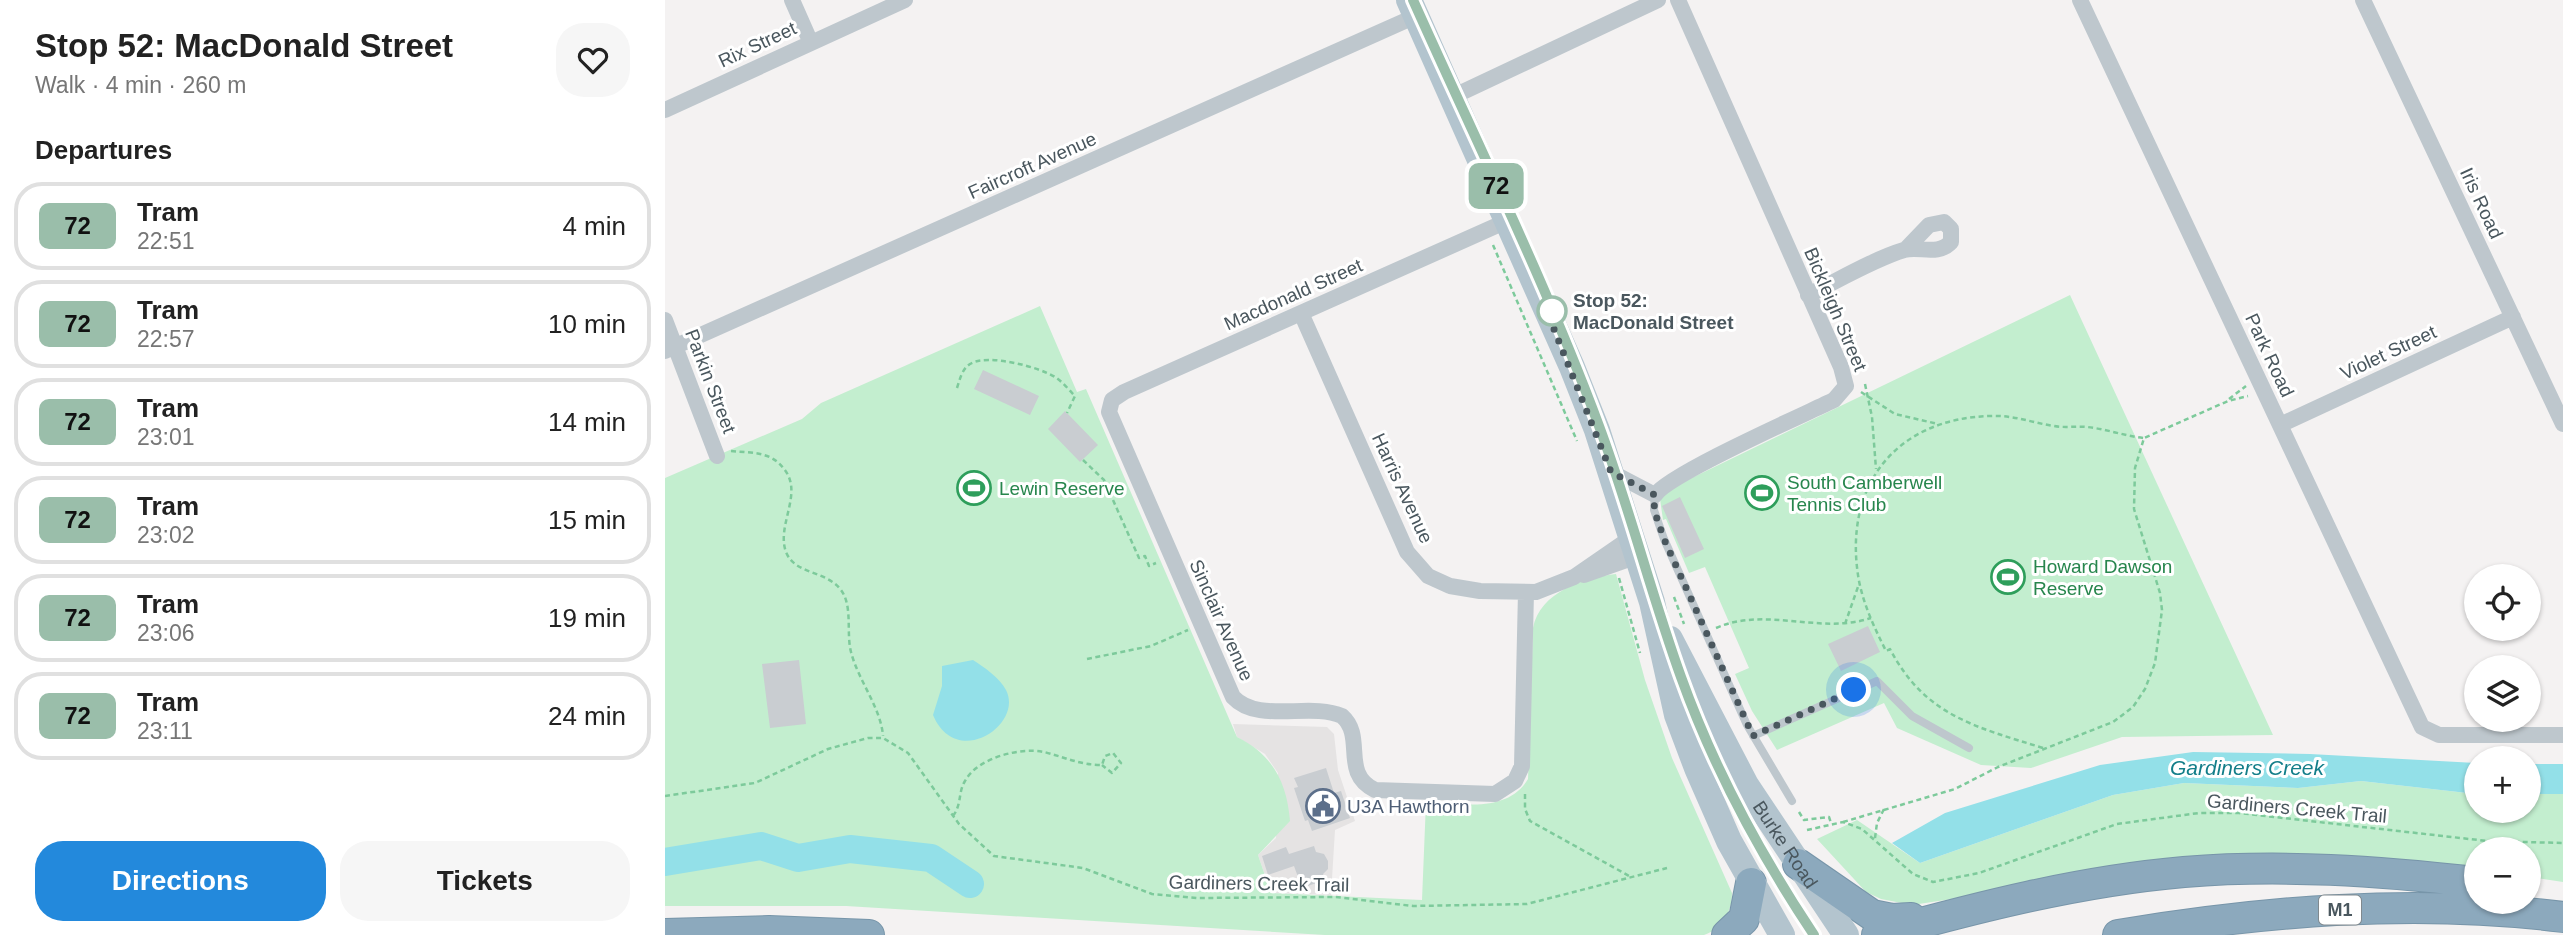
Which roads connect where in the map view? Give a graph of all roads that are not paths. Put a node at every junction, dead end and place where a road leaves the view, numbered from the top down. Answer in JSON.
{"nodes":[{"id":1,"x":792,"y":0,"type":"edge"},
{"id":2,"x":905,"y":0,"type":"edge"},
{"id":3,"x":1658,"y":0,"type":"edge"},
{"id":4,"x":1678,"y":0,"type":"edge"},
{"id":5,"x":2080,"y":0,"type":"edge"},
{"id":6,"x":2363,"y":0,"type":"edge"},
{"id":7,"x":1413,"y":8,"type":"edge"},
{"id":8,"x":811,"y":43,"type":"junction"},
{"id":9,"x":1452,"y":97,"type":"junction"},
{"id":10,"x":665,"y":110,"type":"edge"},
{"id":11,"x":1507,"y":221,"type":"junction"},
{"id":12,"x":1905,"y":250,"type":"dead end"},
{"id":13,"x":1808,"y":295,"type":"junction"},
{"id":14,"x":1301,"y":313,"type":"junction"},
{"id":15,"x":2513,"y":317,"type":"junction"},
{"id":16,"x":665,"y":320,"type":"edge"},
{"id":17,"x":670,"y":349,"type":"edge"},
{"id":18,"x":1110,"y":416,"type":"joint"},
{"id":19,"x":2563,"y":424,"type":"edge"},
{"id":20,"x":2280,"y":425,"type":"junction"},
{"id":21,"x":722,"y":449,"type":"road end"},
{"id":22,"x":1611,"y":472,"type":"junction"},
{"id":23,"x":1655,"y":495,"type":"junction"},
{"id":24,"x":1629,"y":553,"type":"junction"},
{"id":25,"x":1574,"y":577,"type":"junction"},
{"id":26,"x":1526,"y":592,"type":"junction"},
{"id":27,"x":1652,"y":603,"type":"junction"},
{"id":28,"x":2563,"y":735,"type":"edge"},
{"id":29,"x":1753,"y":736,"type":"junction"},
{"id":30,"x":1969,"y":748,"type":"dead end"},
{"id":31,"x":1792,"y":801,"type":"road end"},
{"id":32,"x":1798,"y":864,"type":"junction"},
{"id":33,"x":2464,"y":881,"type":"edge"},
{"id":34,"x":1751,"y":883,"type":"junction"},
{"id":35,"x":2541,"y":894,"type":"edge"},
{"id":36,"x":2563,"y":900,"type":"edge"},
{"id":37,"x":1973,"y":909,"type":"junction"},
{"id":38,"x":2563,"y":917,"type":"edge"},
{"id":39,"x":665,"y":934,"type":"edge"},
{"id":40,"x":869,"y":935,"type":"edge"},
{"id":41,"x":1727,"y":935,"type":"edge"},
{"id":42,"x":1782,"y":935,"type":"edge"},
{"id":43,"x":1846,"y":935,"type":"edge"},
{"id":44,"x":1877,"y":935,"type":"edge"},
{"id":45,"x":2117,"y":935,"type":"edge"}],
"edges":[{"from":1,"to":8,"type":"street"},
{"from":2,"to":8,"type":"street","name":"Rix Street"},
{"from":3,"to":9,"type":"street"},
{"from":4,"to":13,"type":"street","name":"Bickleigh Street"},
{"from":5,"to":20,"type":"street","name":"Park Road"},
{"from":6,"to":15,"type":"street","name":"Iris Road"},
{"from":7,"to":9,"type":"main road","name":"Burke Road"},
{"from":7,"to":17,"type":"street","name":"Faircroft Avenue"},
{"from":8,"to":10,"type":"street","name":"Rix Street"},
{"from":9,"to":11,"type":"main road","name":"Burke Road"},
{"from":11,"to":14,"type":"street","name":"Macdonald Street"},
{"from":11,"to":22,"type":"main road","name":"Burke Road"},
{"from":12,"to":13,"type":"street"},
{"from":13,"to":23,"type":"street","name":"Bickleigh Street"},
{"from":14,"to":18,"type":"street","name":"Macdonald Street"},
{"from":14,"to":26,"type":"street","name":"Harris Avenue"},
{"from":15,"to":19,"type":"street","name":"Iris Road"},
{"from":15,"to":20,"type":"street","name":"Violet Street"},
{"from":16,"to":17,"type":"street","name":"Parkin Street"},
{"from":17,"to":21,"type":"street","name":"Parkin Street"},
{"from":18,"to":26,"type":"street","name":"Sinclair Avenue"},
{"from":20,"to":28,"type":"street","name":"Park Road"},
{"from":22,"to":23,"type":"street"},
{"from":22,"to":24,"type":"main road","name":"Burke Road"},
{"from":23,"to":29,"type":"lane"},
{"from":24,"to":25,"type":"street","name":"Harris Avenue"},
{"from":24,"to":25,"type":"street","name":"Harris Avenue"},
{"from":24,"to":27,"type":"main road","name":"Burke Road"},
{"from":25,"to":26,"type":"street","name":"Harris Avenue"},
{"from":27,"to":32,"type":"main road","name":"Burke Road"},
{"from":27,"to":34,"type":"main road","name":"Burke Road"},
{"from":29,"to":30,"type":"lane"},
{"from":29,"to":31,"type":"lane"},
{"from":32,"to":37,"type":"highway"},
{"from":32,"to":43,"type":"main road","name":"Burke Road"},
{"from":33,"to":37,"type":"highway"},
{"from":34,"to":41,"type":"highway"},
{"from":34,"to":42,"type":"main road","name":"Burke Road"},
{"from":35,"to":36,"type":"highway"},
{"from":37,"to":44,"type":"highway"},
{"from":38,"to":45,"type":"highway","number":"M1"},
{"from":39,"to":40,"type":"highway"}]}
